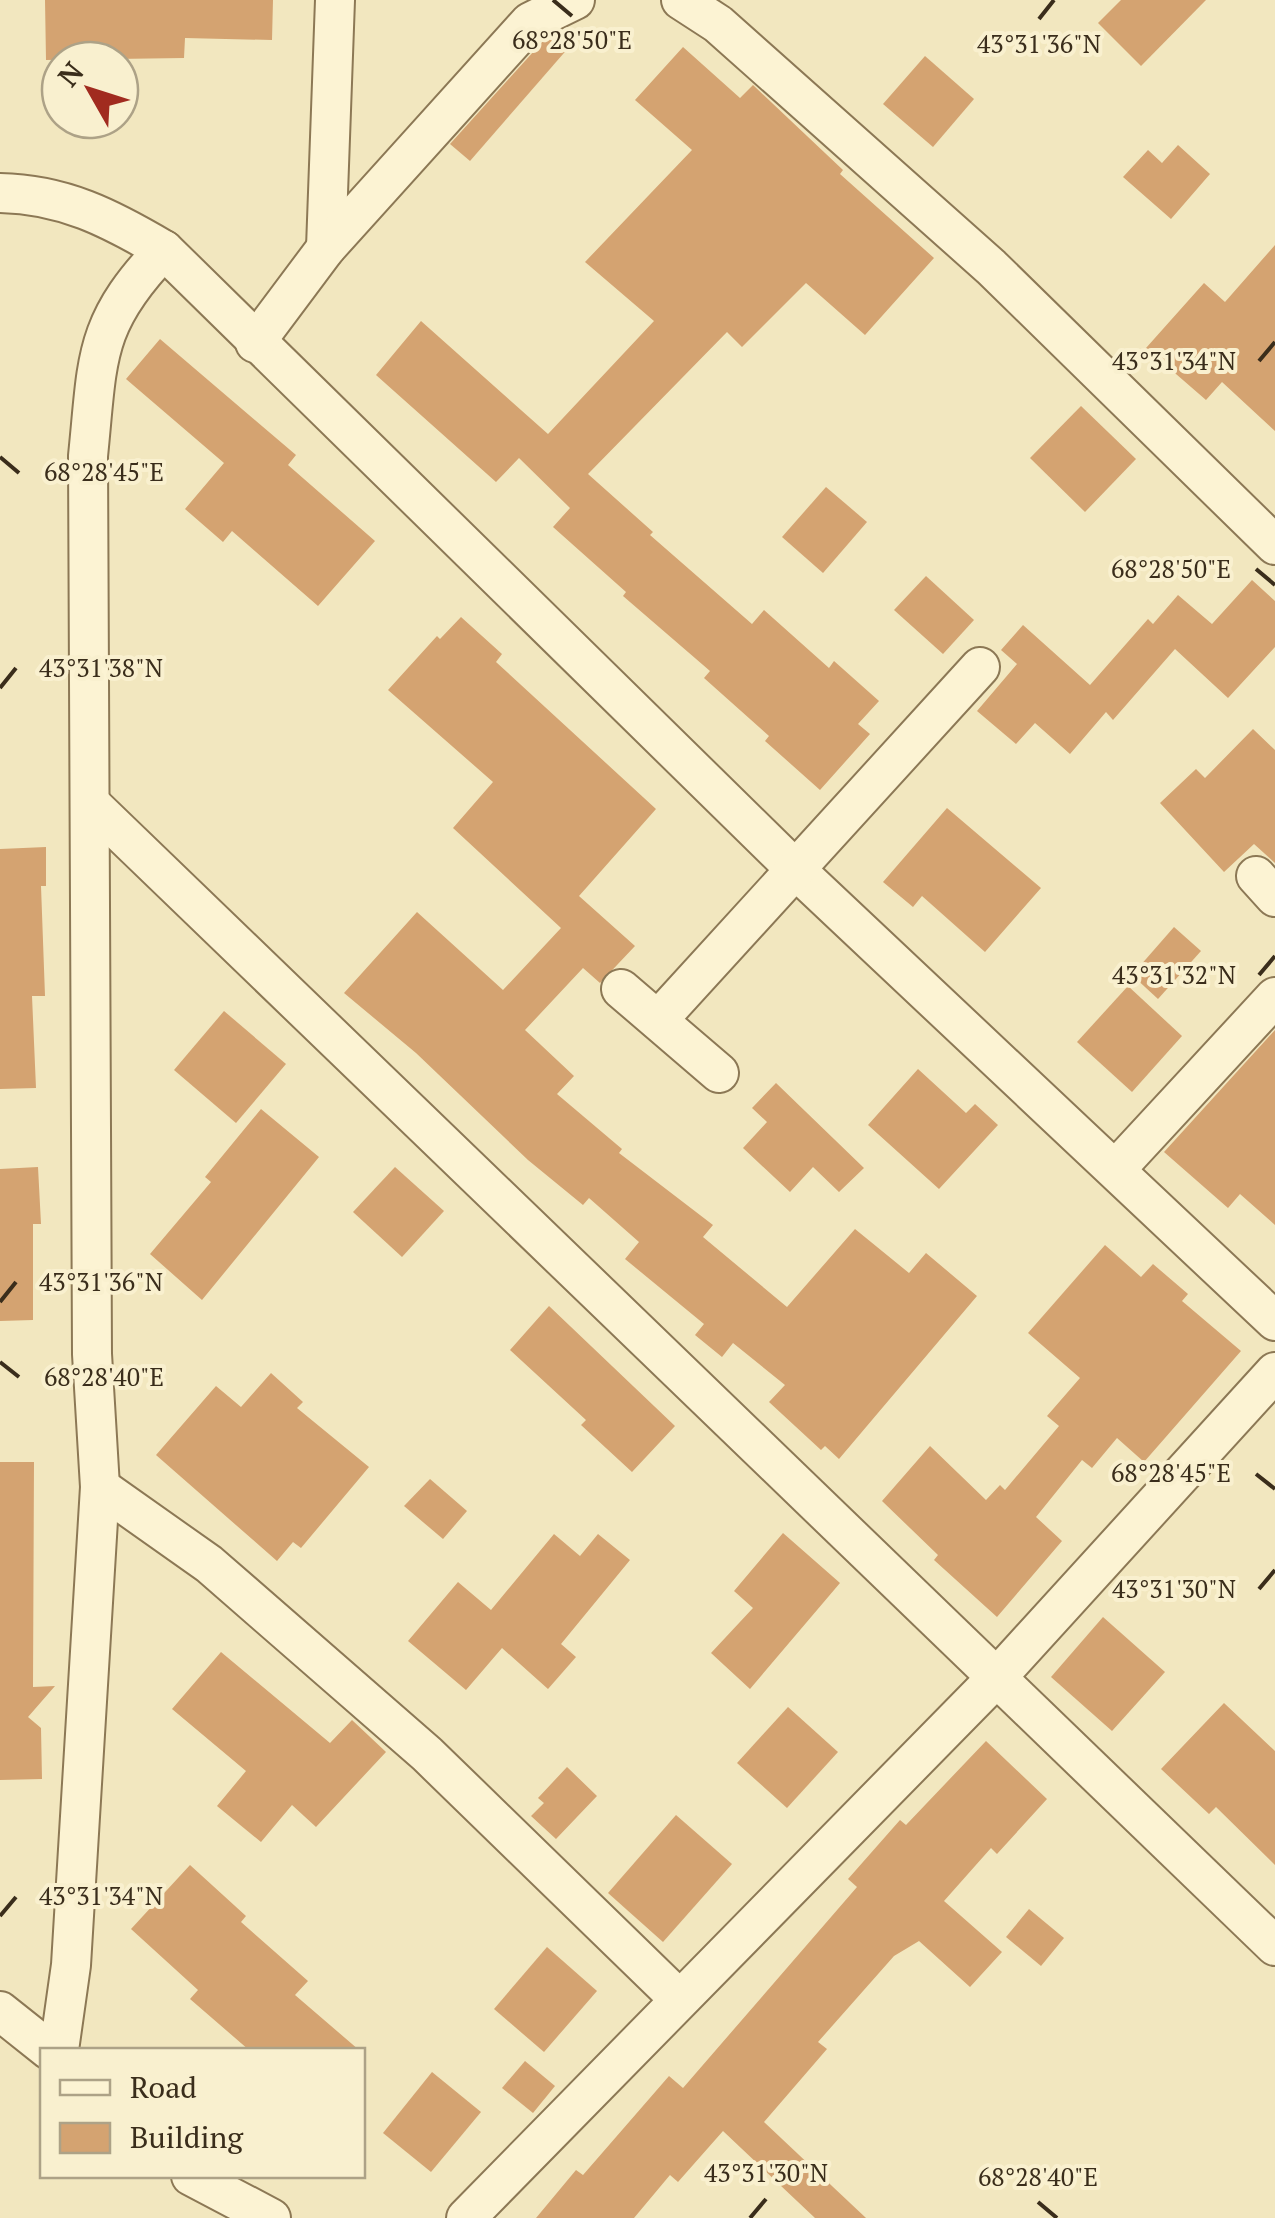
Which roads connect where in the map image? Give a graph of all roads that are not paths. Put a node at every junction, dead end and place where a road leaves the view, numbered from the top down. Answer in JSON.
{"nodes":[{"id":1,"x":335,"y":0,"type":"edge"},
{"id":2,"x":575,"y":0,"type":"edge"},
{"id":3,"x":682,"y":0,"type":"edge"},
{"id":4,"x":531,"y":11,"type":"edge"},
{"id":5,"x":0,"y":194,"type":"edge"},
{"id":6,"x":326,"y":248,"type":"junction"},
{"id":7,"x":164,"y":250,"type":"junction"},
{"id":8,"x":255,"y":343,"type":"junction"},
{"id":9,"x":1275,"y":545,"type":"edge"},
{"id":10,"x":980,"y":667,"type":"dead end"},
{"id":11,"x":91,"y":804,"type":"junction"},
{"id":12,"x":796,"y":870,"type":"junction"},
{"id":13,"x":621,"y":989,"type":"dead end"},
{"id":14,"x":1275,"y":997,"type":"edge"},
{"id":15,"x":658,"y":1020,"type":"junction"},
{"id":16,"x":719,"y":1073,"type":"dead end"},
{"id":17,"x":1116,"y":1169,"type":"junction"},
{"id":18,"x":1275,"y":1321,"type":"edge"},
{"id":19,"x":1275,"y":1372,"type":"edge"},
{"id":20,"x":100,"y":1487,"type":"junction"},
{"id":21,"x":998,"y":1676,"type":"junction"},
{"id":22,"x":1275,"y":1946,"type":"edge"},
{"id":23,"x":678,"y":1998,"type":"junction"},
{"id":24,"x":0,"y":2011,"type":"edge"},
{"id":25,"x":47,"y":2048,"type":"edge"},
{"id":26,"x":59,"y":2048,"type":"edge"},
{"id":27,"x":195,"y":2178,"type":"edge"},
{"id":28,"x":271,"y":2218,"type":"edge"},
{"id":29,"x":466,"y":2218,"type":"edge"}],
"edges":[{"from":1,"to":6,"type":"street"},
{"from":2,"to":4,"type":"street"},
{"from":3,"to":9,"type":"street"},
{"from":4,"to":6,"type":"street"},
{"from":5,"to":7,"type":"street"},
{"from":6,"to":8,"type":"street"},
{"from":7,"to":8,"type":"street"},
{"from":7,"to":11,"type":"street"},
{"from":8,"to":12,"type":"street"},
{"from":10,"to":12,"type":"street"},
{"from":11,"to":20,"type":"street"},
{"from":11,"to":21,"type":"street"},
{"from":12,"to":15,"type":"street"},
{"from":12,"to":17,"type":"street"},
{"from":13,"to":15,"type":"street"},
{"from":14,"to":17,"type":"street"},
{"from":15,"to":16,"type":"street"},
{"from":17,"to":18,"type":"street"},
{"from":19,"to":21,"type":"street"},
{"from":20,"to":23,"type":"street"},
{"from":20,"to":26,"type":"street"},
{"from":21,"to":22,"type":"street"},
{"from":21,"to":23,"type":"street"},
{"from":23,"to":29,"type":"street"},
{"from":24,"to":25,"type":"street"},
{"from":27,"to":28,"type":"street"}]}
